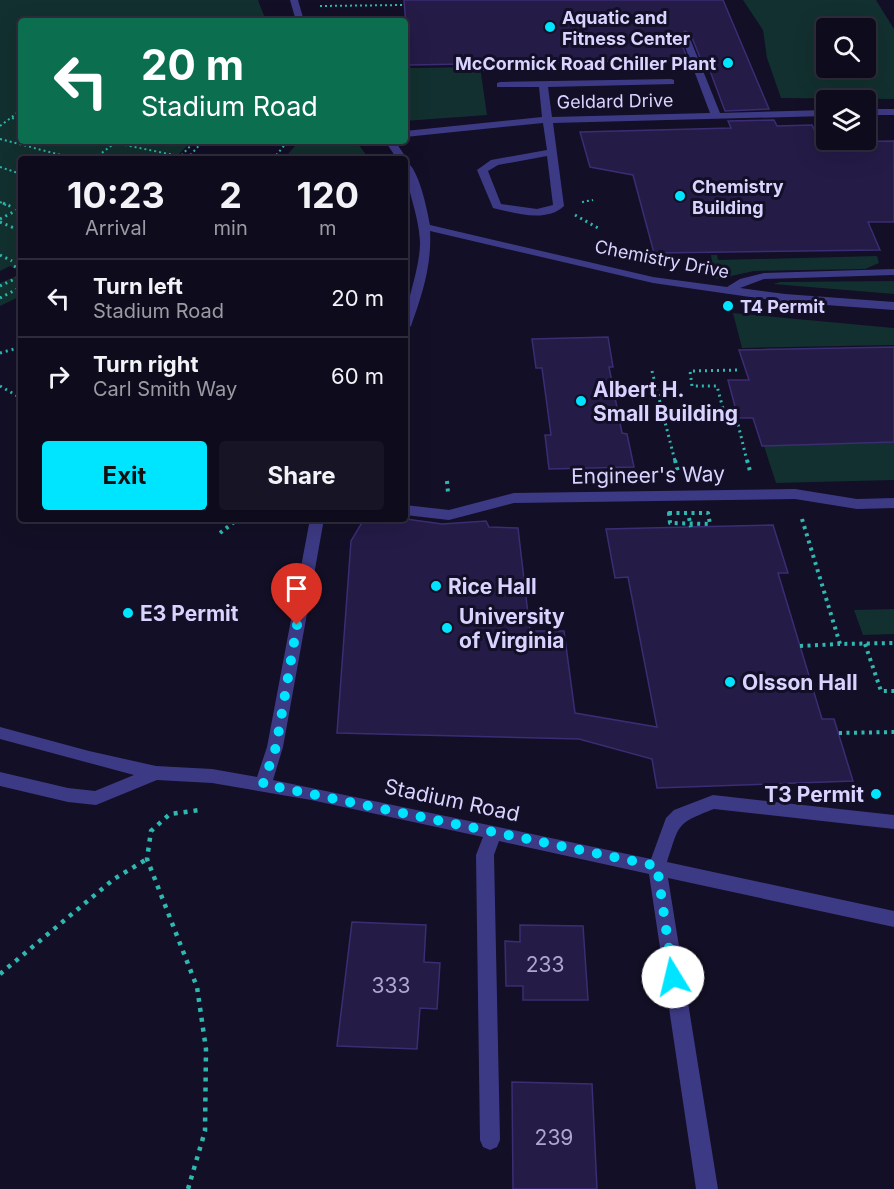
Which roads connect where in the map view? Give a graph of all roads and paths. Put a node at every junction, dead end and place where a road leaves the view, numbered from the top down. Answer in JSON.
{"nodes":[{"id":1,"x":294,"y":0,"type":"edge"},
{"id":2,"x":349,"y":0,"type":"edge"},
{"id":3,"x":405,"y":5,"type":"dead end"},
{"id":4,"x":319,"y":6,"type":"dead end"},
{"id":5,"x":352,"y":6,"type":"junction"},
{"id":6,"x":299,"y":18,"type":"edge"},
{"id":7,"x":685,"y":36,"type":"dead end"},
{"id":8,"x":671,"y":82,"type":"dead end"},
{"id":9,"x":543,"y":84,"type":"junction"},
{"id":10,"x":500,"y":85,"type":"dead end"},
{"id":11,"x":876,"y":112,"type":"edge"},
{"id":12,"x":894,"y":112,"type":"edge"},
{"id":13,"x":18,"y":113,"type":"edge"},
{"id":14,"x":816,"y":113,"type":"edge"},
{"id":15,"x":716,"y":116,"type":"junction"},
{"id":16,"x":12,"y":118,"type":"junction"},
{"id":17,"x":18,"y":119,"type":"edge"},
{"id":18,"x":547,"y":120,"type":"junction"},
{"id":19,"x":0,"y":126,"type":"edge"},
{"id":20,"x":408,"y":134,"type":"edge"},
{"id":21,"x":0,"y":139,"type":"edge"},
{"id":22,"x":18,"y":144,"type":"edge"},
{"id":23,"x":19,"y":144,"type":"edge"},
{"id":24,"x":113,"y":144,"type":"edge"},
{"id":25,"x":192,"y":144,"type":"edge"},
{"id":26,"x":200,"y":144,"type":"edge"},
{"id":27,"x":286,"y":144,"type":"edge"},
{"id":28,"x":125,"y":145,"type":"edge"},
{"id":29,"x":551,"y":152,"type":"junction"},
{"id":30,"x":174,"y":155,"type":"dead end"},
{"id":31,"x":65,"y":156,"type":"edge"},
{"id":32,"x":98,"y":156,"type":"edge"},
{"id":33,"x":181,"y":156,"type":"edge"},
{"id":34,"x":190,"y":156,"type":"edge"},
{"id":35,"x":276,"y":156,"type":"edge"},
{"id":36,"x":0,"y":167,"type":"edge"},
{"id":37,"x":408,"y":170,"type":"edge"},
{"id":38,"x":18,"y":173,"type":"edge"},
{"id":39,"x":0,"y":202,"type":"edge"},
{"id":40,"x":571,"y":209,"type":"dead end"},
{"id":41,"x":0,"y":210,"type":"edge"},
{"id":42,"x":18,"y":210,"type":"edge"},
{"id":43,"x":0,"y":221,"type":"edge"},
{"id":44,"x":426,"y":227,"type":"junction"},
{"id":45,"x":598,"y":228,"type":"dead end"},
{"id":46,"x":18,"y":230,"type":"edge"},
{"id":47,"x":0,"y":255,"type":"edge"},
{"id":48,"x":12,"y":261,"type":"dead end"},
{"id":49,"x":894,"y":272,"type":"edge"},
{"id":50,"x":18,"y":277,"type":"edge"},
{"id":51,"x":0,"y":286,"type":"edge"},
{"id":52,"x":18,"y":289,"type":"edge"},
{"id":53,"x":728,"y":291,"type":"junction"},
{"id":54,"x":0,"y":298,"type":"edge"},
{"id":55,"x":894,"y":306,"type":"edge"},
{"id":56,"x":408,"y":318,"type":"edge"},
{"id":57,"x":18,"y":348,"type":"edge"},
{"id":58,"x":0,"y":353,"type":"edge"},
{"id":59,"x":737,"y":370,"type":"dead end"},
{"id":60,"x":652,"y":371,"type":"dead end"},
{"id":61,"x":0,"y":386,"type":"edge"},
{"id":62,"x":18,"y":396,"type":"edge"},
{"id":63,"x":758,"y":494,"type":"junction"},
{"id":64,"x":795,"y":494,"type":"junction"},
{"id":65,"x":684,"y":496,"type":"junction"},
{"id":66,"x":894,"y":503,"type":"edge"},
{"id":67,"x":408,"y":510,"type":"edge"},
{"id":68,"x":234,"y":522,"type":"edge"},
{"id":69,"x":316,"y":522,"type":"edge"},
{"id":70,"x":220,"y":533,"type":"dead end"},
{"id":71,"x":894,"y":643,"type":"edge"},
{"id":72,"x":840,"y":644,"type":"junction"},
{"id":73,"x":865,"y":644,"type":"junction"},
{"id":74,"x":800,"y":645,"type":"dead end"},
{"id":75,"x":894,"y":691,"type":"edge"},
{"id":76,"x":894,"y":732,"type":"edge"},
{"id":77,"x":0,"y":733,"type":"edge"},
{"id":78,"x":838,"y":733,"type":"dead end"},
{"id":79,"x":156,"y":773,"type":"junction"},
{"id":80,"x":0,"y":779,"type":"edge"},
{"id":81,"x":263,"y":784,"type":"junction"},
{"id":82,"x":200,"y":810,"type":"dead end"},
{"id":83,"x":894,"y":822,"type":"edge"},
{"id":84,"x":493,"y":833,"type":"junction"},
{"id":85,"x":147,"y":859,"type":"junction"},
{"id":86,"x":657,"y":866,"type":"junction"},
{"id":87,"x":894,"y":919,"type":"edge"},
{"id":88,"x":0,"y":974,"type":"edge"},
{"id":89,"x":490,"y":1140,"type":"dead end"},
{"id":90,"x":188,"y":1189,"type":"edge"},
{"id":91,"x":707,"y":1189,"type":"edge"}],
"edges":[{"from":1,"to":6,"type":"street"},
{"from":2,"to":5,"type":"path"},
{"from":3,"to":5,"type":"path"},
{"from":4,"to":5,"type":"path"},
{"from":7,"to":15,"type":"street"},
{"from":8,"to":9,"type":"street"},
{"from":9,"to":10,"type":"street"},
{"from":9,"to":18,"type":"street"},
{"from":11,"to":12,"type":"street"},
{"from":13,"to":16,"type":"path"},
{"from":14,"to":15,"type":"street","name":"Geldard Drive"},
{"from":15,"to":18,"type":"street","name":"Geldard Drive"},
{"from":16,"to":17,"type":"path"},
{"from":16,"to":19,"type":"path"},
{"from":18,"to":20,"type":"street","name":"Geldard Drive"},
{"from":18,"to":29,"type":"street"},
{"from":21,"to":22,"type":"path"},
{"from":23,"to":31,"type":"path"},
{"from":24,"to":32,"type":"path"},
{"from":25,"to":33,"type":"path"},
{"from":26,"to":34,"type":"path"},
{"from":27,"to":35,"type":"path"},
{"from":28,"to":30,"type":"path"},
{"from":29,"to":29,"type":"street"},
{"from":36,"to":38,"type":"path"},
{"from":37,"to":44,"type":"street"},
{"from":39,"to":41,"type":"path"},
{"from":40,"to":45,"type":"path"},
{"from":42,"to":43,"type":"path"},
{"from":43,"to":46,"type":"path"},
{"from":44,"to":53,"type":"street","name":"Chemistry Drive"},
{"from":44,"to":56,"type":"street"},
{"from":47,"to":48,"type":"path"},
{"from":49,"to":53,"type":"street"},
{"from":50,"to":51,"type":"path"},
{"from":52,"to":54,"type":"path"},
{"from":53,"to":55,"type":"street","name":"Chemistry Drive"},
{"from":57,"to":58,"type":"path"},
{"from":59,"to":63,"type":"path"},
{"from":60,"to":65,"type":"path"},
{"from":61,"to":62,"type":"path"},
{"from":63,"to":64,"type":"street","name":"Engineer's Way"},
{"from":63,"to":65,"type":"street","name":"Engineer's Way"},
{"from":64,"to":66,"type":"street","name":"Engineer's Way"},
{"from":64,"to":72,"type":"path"},
{"from":65,"to":67,"type":"street","name":"Engineer's Way"},
{"from":68,"to":70,"type":"path"},
{"from":69,"to":81,"type":"street"},
{"from":71,"to":73,"type":"path"},
{"from":72,"to":73,"type":"path"},
{"from":72,"to":74,"type":"path"},
{"from":73,"to":75,"type":"path"},
{"from":76,"to":78,"type":"path"},
{"from":77,"to":79,"type":"street","name":"Stadium Road"},
{"from":79,"to":80,"type":"street"},
{"from":79,"to":81,"type":"street","name":"Stadium Road"},
{"from":81,"to":84,"type":"street","name":"Stadium Road"},
{"from":82,"to":85,"type":"path"},
{"from":83,"to":86,"type":"street"},
{"from":84,"to":86,"type":"street","name":"Stadium Road"},
{"from":84,"to":89,"type":"street"},
{"from":85,"to":88,"type":"path"},
{"from":85,"to":90,"type":"path"},
{"from":86,"to":87,"type":"street","name":"Stadium Road"},
{"from":86,"to":91,"type":"street"}]}
